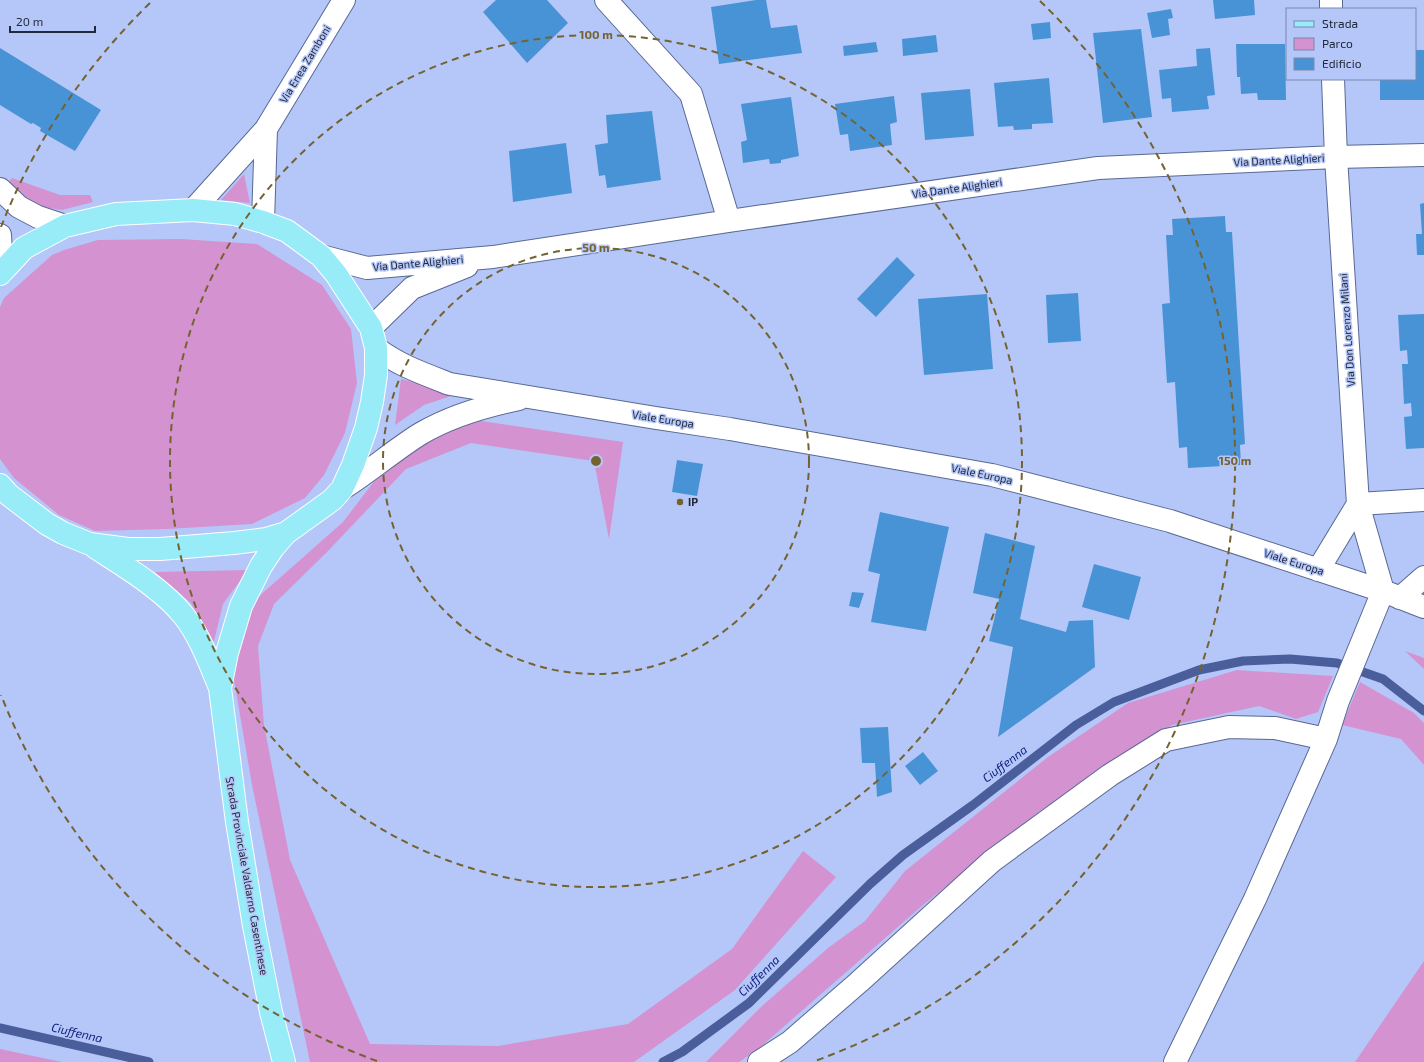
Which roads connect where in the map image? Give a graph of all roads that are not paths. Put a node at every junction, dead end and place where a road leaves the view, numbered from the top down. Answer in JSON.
{"nodes":[{"id":1,"x":344,"y":0,"type":"edge"},
{"id":2,"x":606,"y":0,"type":"edge"},
{"id":3,"x":1333,"y":80,"type":"edge"},
{"id":4,"x":266,"y":129,"type":"junction"},
{"id":5,"x":1424,"y":155,"type":"edge"},
{"id":6,"x":1336,"y":157,"type":"junction"},
{"id":7,"x":0,"y":189,"type":"edge"},
{"id":8,"x":192,"y":210,"type":"junction"},
{"id":9,"x":729,"y":221,"type":"junction"},
{"id":10,"x":263,"y":222,"type":"junction"},
{"id":11,"x":65,"y":226,"type":"junction"},
{"id":12,"x":0,"y":234,"type":"edge"},
{"id":13,"x":321,"y":256,"type":"junction"},
{"id":14,"x":493,"y":257,"type":"junction"},
{"id":15,"x":1,"y":273,"type":"edge"},
{"id":16,"x":374,"y":338,"type":"junction"},
{"id":17,"x":528,"y":397,"type":"junction"},
{"id":18,"x":0,"y":485,"type":"edge"},
{"id":19,"x":342,"y":489,"type":"junction"},
{"id":20,"x":1424,"y":500,"type":"edge"},
{"id":21,"x":1358,"y":504,"type":"junction"},
{"id":22,"x":286,"y":533,"type":"junction"},
{"id":23,"x":90,"y":544,"type":"junction"},
{"id":24,"x":1318,"y":570,"type":"junction"},
{"id":25,"x":1424,"y":577,"type":"edge"},
{"id":26,"x":1392,"y":594,"type":"junction"},
{"id":27,"x":1424,"y":607,"type":"edge"},
{"id":28,"x":220,"y":688,"type":"junction"},
{"id":29,"x":1326,"y":739,"type":"junction"},
{"id":30,"x":284,"y":1062,"type":"edge"},
{"id":31,"x":759,"y":1062,"type":"edge"},
{"id":32,"x":1175,"y":1062,"type":"edge"}],
"edges":[{"from":1,"to":4,"type":"street","name":"Via Enea Zamboni"},
{"from":2,"to":9,"type":"street"},
{"from":3,"to":6,"type":"street","name":"Via Don Lorenzo Milani"},
{"from":4,"to":8,"type":"street","name":"Via Enea Zamboni"},
{"from":4,"to":10,"type":"street","name":"Via Enea Zamboni"},
{"from":5,"to":6,"type":"street","name":"Via Dante Alighieri"},
{"from":6,"to":9,"type":"street","name":"Via Dante Alighieri"},
{"from":6,"to":21,"type":"street","name":"Via Don Lorenzo Milani"},
{"from":7,"to":11,"type":"street"},
{"from":8,"to":10,"type":"main road"},
{"from":8,"to":11,"type":"main road"},
{"from":9,"to":14,"type":"street","name":"Via Dante Alighieri"},
{"from":10,"to":13,"type":"main road"},
{"from":11,"to":15,"type":"main road"},
{"from":12,"to":15,"type":"street"},
{"from":13,"to":14,"type":"street","name":"Via Dante Alighieri"},
{"from":13,"to":16,"type":"main road"},
{"from":14,"to":16,"type":"street","name":"Via Dante Alighieri"},
{"from":16,"to":17,"type":"street","name":"Viale Europa"},
{"from":16,"to":19,"type":"main road"},
{"from":17,"to":19,"type":"street","name":"Viale Europa"},
{"from":17,"to":24,"type":"street","name":"Viale Europa"},
{"from":18,"to":23,"type":"main road"},
{"from":19,"to":22,"type":"main road"},
{"from":20,"to":21,"type":"street"},
{"from":21,"to":24,"type":"street"},
{"from":21,"to":26,"type":"street","name":"Via Don Lorenzo Milani"},
{"from":22,"to":23,"type":"main road"},
{"from":22,"to":28,"type":"main road","name":"Strada Provinciale Valdarno Casentinese"},
{"from":23,"to":28,"type":"main road","name":"Strada Provinciale Valdarno Casentinese"},
{"from":24,"to":26,"type":"street","name":"Viale Europa"},
{"from":25,"to":26,"type":"street"},
{"from":26,"to":27,"type":"street","name":"Viale Europa"},
{"from":26,"to":29,"type":"street"},
{"from":28,"to":30,"type":"main road","name":"Strada Provinciale Valdarno Casentinese"},
{"from":29,"to":31,"type":"street"},
{"from":29,"to":32,"type":"street"}]}
